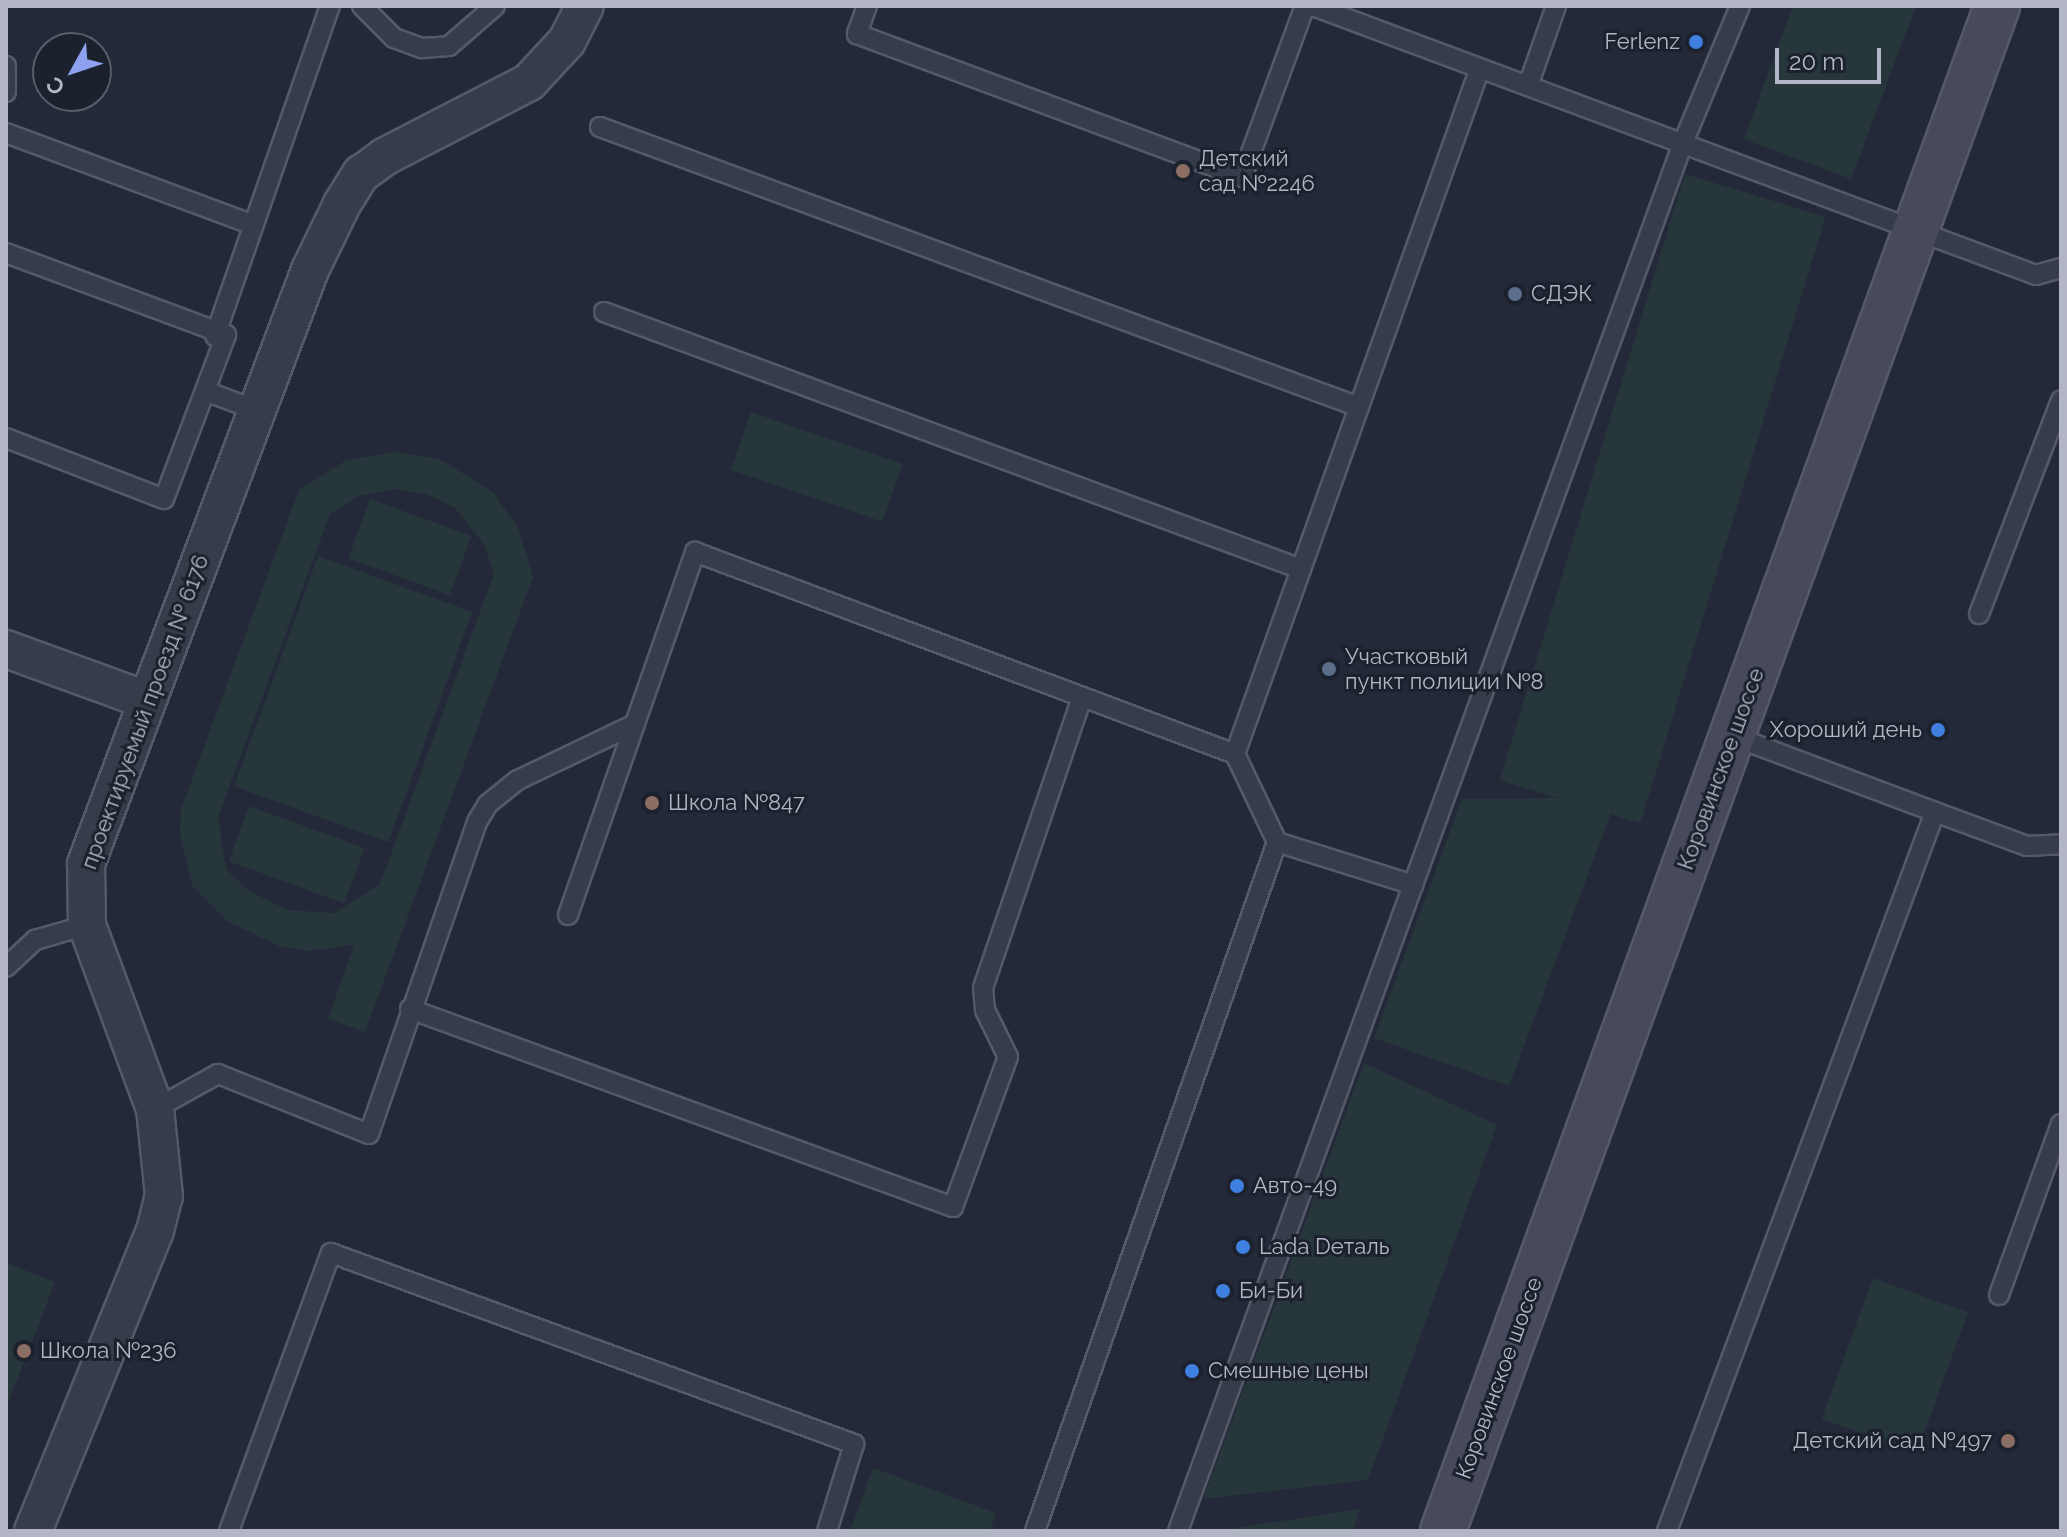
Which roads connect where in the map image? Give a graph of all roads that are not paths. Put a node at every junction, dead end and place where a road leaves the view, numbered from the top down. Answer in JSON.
{"nodes":[{"id":1,"x":330,"y":6,"type":"edge"},
{"id":2,"x":362,"y":6,"type":"edge"},
{"id":3,"x":495,"y":6,"type":"edge"},
{"id":4,"x":585,"y":6,"type":"edge"},
{"id":5,"x":867,"y":6,"type":"edge"},
{"id":6,"x":1305,"y":6,"type":"edge"},
{"id":7,"x":1313,"y":6,"type":"edge"},
{"id":8,"x":1556,"y":6,"type":"edge"},
{"id":9,"x":1740,"y":6,"type":"edge"},
{"id":10,"x":1997,"y":6,"type":"edge"},
{"id":11,"x":6,"y":66,"type":"edge"},
{"id":12,"x":1480,"y":68,"type":"junction"},
{"id":13,"x":1528,"y":86,"type":"junction"},
{"id":14,"x":6,"y":92,"type":"edge"},
{"id":15,"x":600,"y":127,"type":"dead end"},
{"id":16,"x":6,"y":133,"type":"edge"},
{"id":17,"x":1683,"y":143,"type":"junction"},
{"id":18,"x":253,"y":225,"type":"junction"},
{"id":19,"x":1916,"y":229,"type":"junction"},
{"id":20,"x":6,"y":253,"type":"edge"},
{"id":21,"x":2061,"y":268,"type":"edge"},
{"id":22,"x":604,"y":312,"type":"dead end"},
{"id":23,"x":215,"y":336,"type":"junction"},
{"id":24,"x":205,"y":391,"type":"junction"},
{"id":25,"x":2061,"y":400,"type":"edge"},
{"id":26,"x":1359,"y":407,"type":"junction"},
{"id":27,"x":256,"y":410,"type":"junction"},
{"id":28,"x":6,"y":438,"type":"edge"},
{"id":29,"x":1301,"y":569,"type":"junction"},
{"id":30,"x":1979,"y":614,"type":"dead end"},
{"id":31,"x":6,"y":649,"type":"edge"},
{"id":32,"x":1082,"y":697,"type":"junction"},
{"id":33,"x":146,"y":700,"type":"junction"},
{"id":34,"x":635,"y":724,"type":"junction"},
{"id":35,"x":1733,"y":736,"type":"junction"},
{"id":36,"x":1235,"y":754,"type":"junction"},
{"id":37,"x":1935,"y":812,"type":"junction"},
{"id":38,"x":1277,"y":842,"type":"junction"},
{"id":39,"x":2061,"y":844,"type":"edge"},
{"id":40,"x":1413,"y":885,"type":"junction"},
{"id":41,"x":568,"y":915,"type":"dead end"},
{"id":42,"x":87,"y":925,"type":"junction"},
{"id":43,"x":6,"y":967,"type":"edge"},
{"id":44,"x":410,"y":1009,"type":"junction"},
{"id":45,"x":155,"y":1109,"type":"junction"},
{"id":46,"x":2061,"y":1124,"type":"edge"},
{"id":47,"x":1999,"y":1295,"type":"dead end"},
{"id":48,"x":33,"y":1531,"type":"edge"},
{"id":49,"x":229,"y":1531,"type":"edge"},
{"id":50,"x":827,"y":1531,"type":"edge"},
{"id":51,"x":1035,"y":1531,"type":"edge"},
{"id":52,"x":1178,"y":1531,"type":"edge"},
{"id":53,"x":1443,"y":1531,"type":"edge"},
{"id":54,"x":1667,"y":1531,"type":"edge"}],
"edges":[{"from":1,"to":18,"type":"lane"},
{"from":2,"to":3,"type":"lane"},
{"from":4,"to":27,"type":"street","name":"проектируемый проезд № 6176"},
{"from":5,"to":6,"type":"lane"},
{"from":7,"to":12,"type":"lane"},
{"from":8,"to":13,"type":"lane"},
{"from":9,"to":17,"type":"lane"},
{"from":10,"to":19,"type":"main road","name":"Коровинское шоссе"},
{"from":11,"to":14,"type":"lane"},
{"from":12,"to":13,"type":"lane"},
{"from":12,"to":26,"type":"lane"},
{"from":13,"to":17,"type":"lane"},
{"from":15,"to":26,"type":"lane"},
{"from":16,"to":18,"type":"lane"},
{"from":17,"to":19,"type":"lane"},
{"from":17,"to":40,"type":"lane"},
{"from":18,"to":23,"type":"lane"},
{"from":19,"to":21,"type":"lane"},
{"from":19,"to":35,"type":"main road","name":"Коровинское шоссе"},
{"from":20,"to":23,"type":"lane"},
{"from":22,"to":29,"type":"lane"},
{"from":23,"to":24,"type":"lane"},
{"from":24,"to":27,"type":"lane"},
{"from":24,"to":28,"type":"lane"},
{"from":25,"to":30,"type":"lane"},
{"from":26,"to":29,"type":"lane"},
{"from":27,"to":33,"type":"street","name":"проектируемый проезд № 6176"},
{"from":29,"to":36,"type":"lane"},
{"from":31,"to":33,"type":"street"},
{"from":32,"to":34,"type":"lane"},
{"from":32,"to":36,"type":"lane"},
{"from":32,"to":44,"type":"lane"},
{"from":33,"to":42,"type":"street","name":"проектируемый проезд № 6176"},
{"from":34,"to":41,"type":"lane"},
{"from":34,"to":44,"type":"lane"},
{"from":35,"to":37,"type":"lane"},
{"from":35,"to":53,"type":"main road","name":"Коровинское шоссе"},
{"from":36,"to":38,"type":"lane"},
{"from":37,"to":39,"type":"lane"},
{"from":37,"to":54,"type":"lane"},
{"from":38,"to":40,"type":"lane"},
{"from":38,"to":51,"type":"lane"},
{"from":40,"to":52,"type":"lane"},
{"from":42,"to":43,"type":"lane"},
{"from":42,"to":45,"type":"street","name":"проектируемый проезд № 6176"},
{"from":44,"to":45,"type":"lane"},
{"from":45,"to":48,"type":"street","name":"проектируемый проезд № 6176"},
{"from":46,"to":47,"type":"lane"},
{"from":49,"to":50,"type":"lane"}]}
